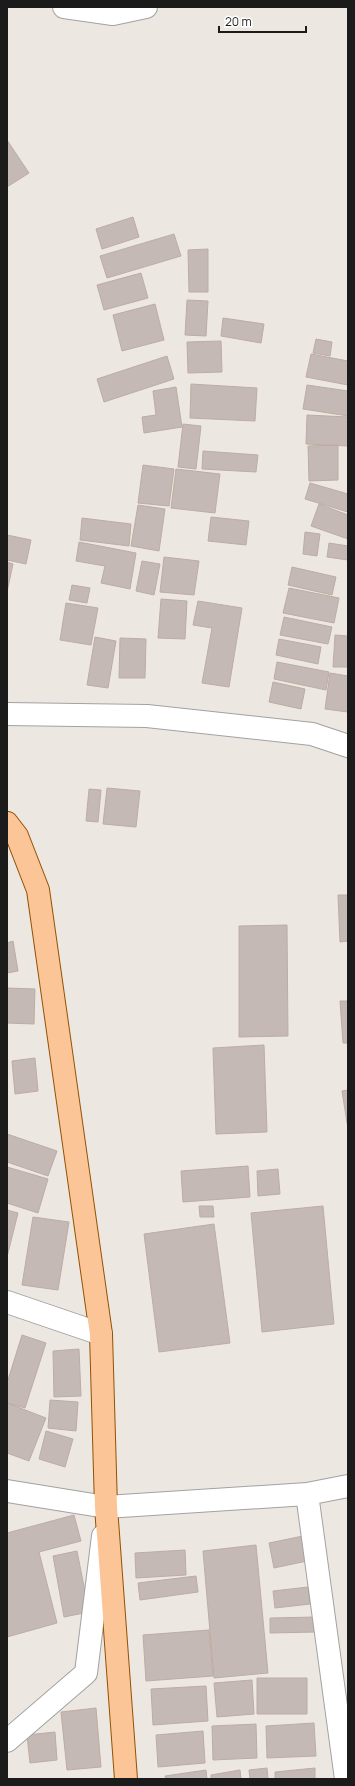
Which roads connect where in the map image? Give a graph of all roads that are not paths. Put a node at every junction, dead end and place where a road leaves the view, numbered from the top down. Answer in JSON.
{"nodes":[{"id":1,"x":64,"y":7,"type":"edge"},
{"id":2,"x":146,"y":7,"type":"edge"},
{"id":3,"x":7,"y":714,"type":"edge"},
{"id":4,"x":348,"y":746,"type":"edge"},
{"id":5,"x":7,"y":823,"type":"edge"},
{"id":6,"x":7,"y":1302,"type":"edge"},
{"id":7,"x":101,"y":1334,"type":"junction"},
{"id":8,"x":348,"y":1486,"type":"edge"},
{"id":9,"x":7,"y":1491,"type":"edge"},
{"id":10,"x":307,"y":1494,"type":"junction"},
{"id":11,"x":106,"y":1507,"type":"junction"},
{"id":12,"x":7,"y":1741,"type":"edge"},
{"id":13,"x":126,"y":1779,"type":"edge"},
{"id":14,"x":346,"y":1779,"type":"edge"}],
"edges":[{"from":1,"to":2,"type":"street"},
{"from":3,"to":4,"type":"street"},
{"from":5,"to":7,"type":"main road"},
{"from":6,"to":7,"type":"street"},
{"from":7,"to":11,"type":"main road"},
{"from":8,"to":10,"type":"street"},
{"from":9,"to":11,"type":"street"},
{"from":10,"to":11,"type":"street"},
{"from":10,"to":14,"type":"street"},
{"from":11,"to":12,"type":"street"},
{"from":11,"to":13,"type":"main road"}]}
